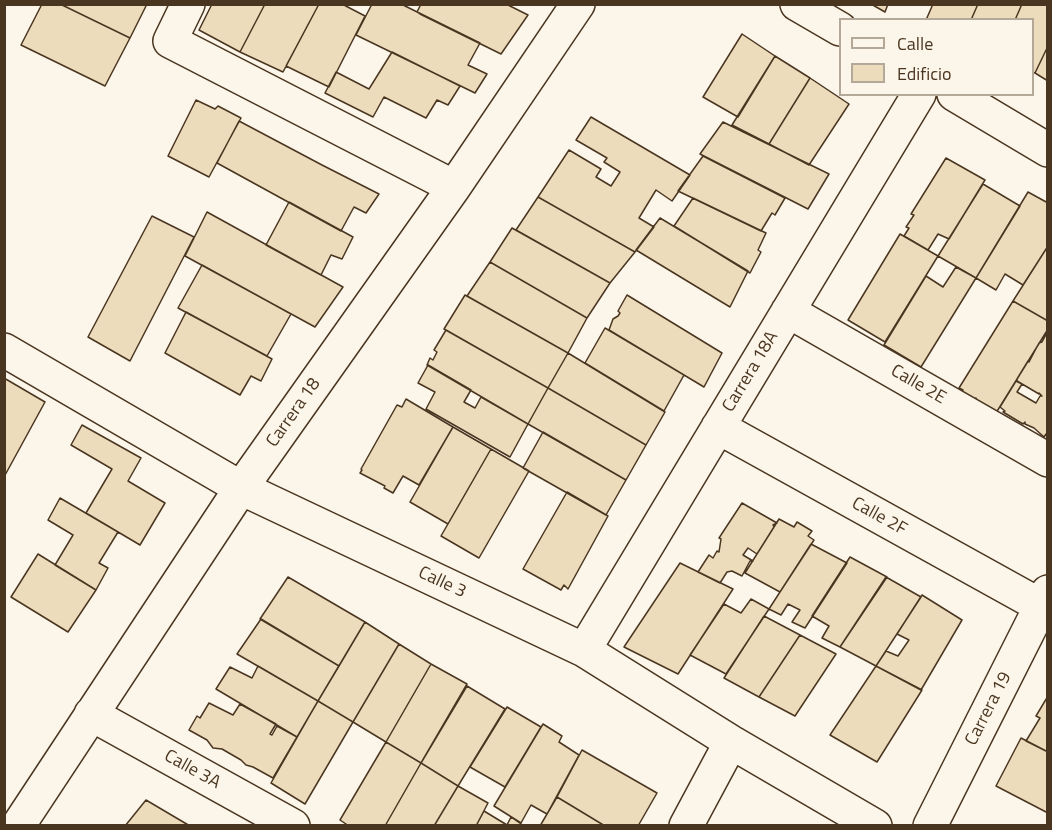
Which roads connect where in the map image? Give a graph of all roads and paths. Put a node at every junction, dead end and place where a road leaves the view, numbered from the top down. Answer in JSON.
{"nodes":[{"id":1,"x":188,"y":4,"type":"edge"},
{"id":2,"x":578,"y":4,"type":"edge"},
{"id":3,"x":797,"y":4,"type":"edge"},
{"id":4,"x":839,"y":28,"type":"edge"},
{"id":5,"x":917,"y":96,"type":"edge"},
{"id":6,"x":957,"y":96,"type":"edge"},
{"id":7,"x":1047,"y":150,"type":"edge"},
{"id":8,"x":454,"y":187,"type":"junction"},
{"id":9,"x":788,"y":310,"type":"junction"},
{"id":10,"x":4,"y":350,"type":"edge"},
{"id":11,"x":718,"y":428,"type":"junction"},
{"id":12,"x":1047,"y":460,"type":"edge"},
{"id":13,"x":241,"y":488,"type":"junction"},
{"id":14,"x":1044,"y":599,"type":"edge"},
{"id":15,"x":584,"y":650,"type":"junction"},
{"id":16,"x":91,"y":714,"type":"junction"},
{"id":17,"x":731,"y":742,"type":"junction"},
{"id":18,"x":18,"y":825,"type":"edge"},
{"id":19,"x":293,"y":825,"type":"edge"},
{"id":20,"x":686,"y":825,"type":"edge"},
{"id":21,"x":875,"y":825,"type":"edge"},
{"id":22,"x":930,"y":825,"type":"edge"}],
"edges":[{"from":1,"to":8,"type":"street"},
{"from":2,"to":8,"type":"street","name":"Carrera 18"},
{"from":3,"to":4,"type":"street"},
{"from":5,"to":9,"type":"street","name":"Carrera 18A"},
{"from":6,"to":7,"type":"street"},
{"from":8,"to":13,"type":"street","name":"Carrera 18"},
{"from":9,"to":11,"type":"street","name":"Carrera 18A"},
{"from":9,"to":12,"type":"street","name":"Calle 2E"},
{"from":10,"to":13,"type":"street","name":"Calle 3"},
{"from":11,"to":14,"type":"street","name":"Calle 2F"},
{"from":11,"to":15,"type":"street","name":"Carrera 18A"},
{"from":13,"to":15,"type":"street","name":"Calle 3"},
{"from":13,"to":16,"type":"street","name":"Carrera 18"},
{"from":14,"to":22,"type":"street","name":"Carrera 19"},
{"from":15,"to":17,"type":"street","name":"Calle 3"},
{"from":16,"to":18,"type":"street","name":"Carrera 18"},
{"from":16,"to":19,"type":"street","name":"Calle 3A"},
{"from":17,"to":20,"type":"street"},
{"from":17,"to":21,"type":"street","name":"Calle 3"}]}
